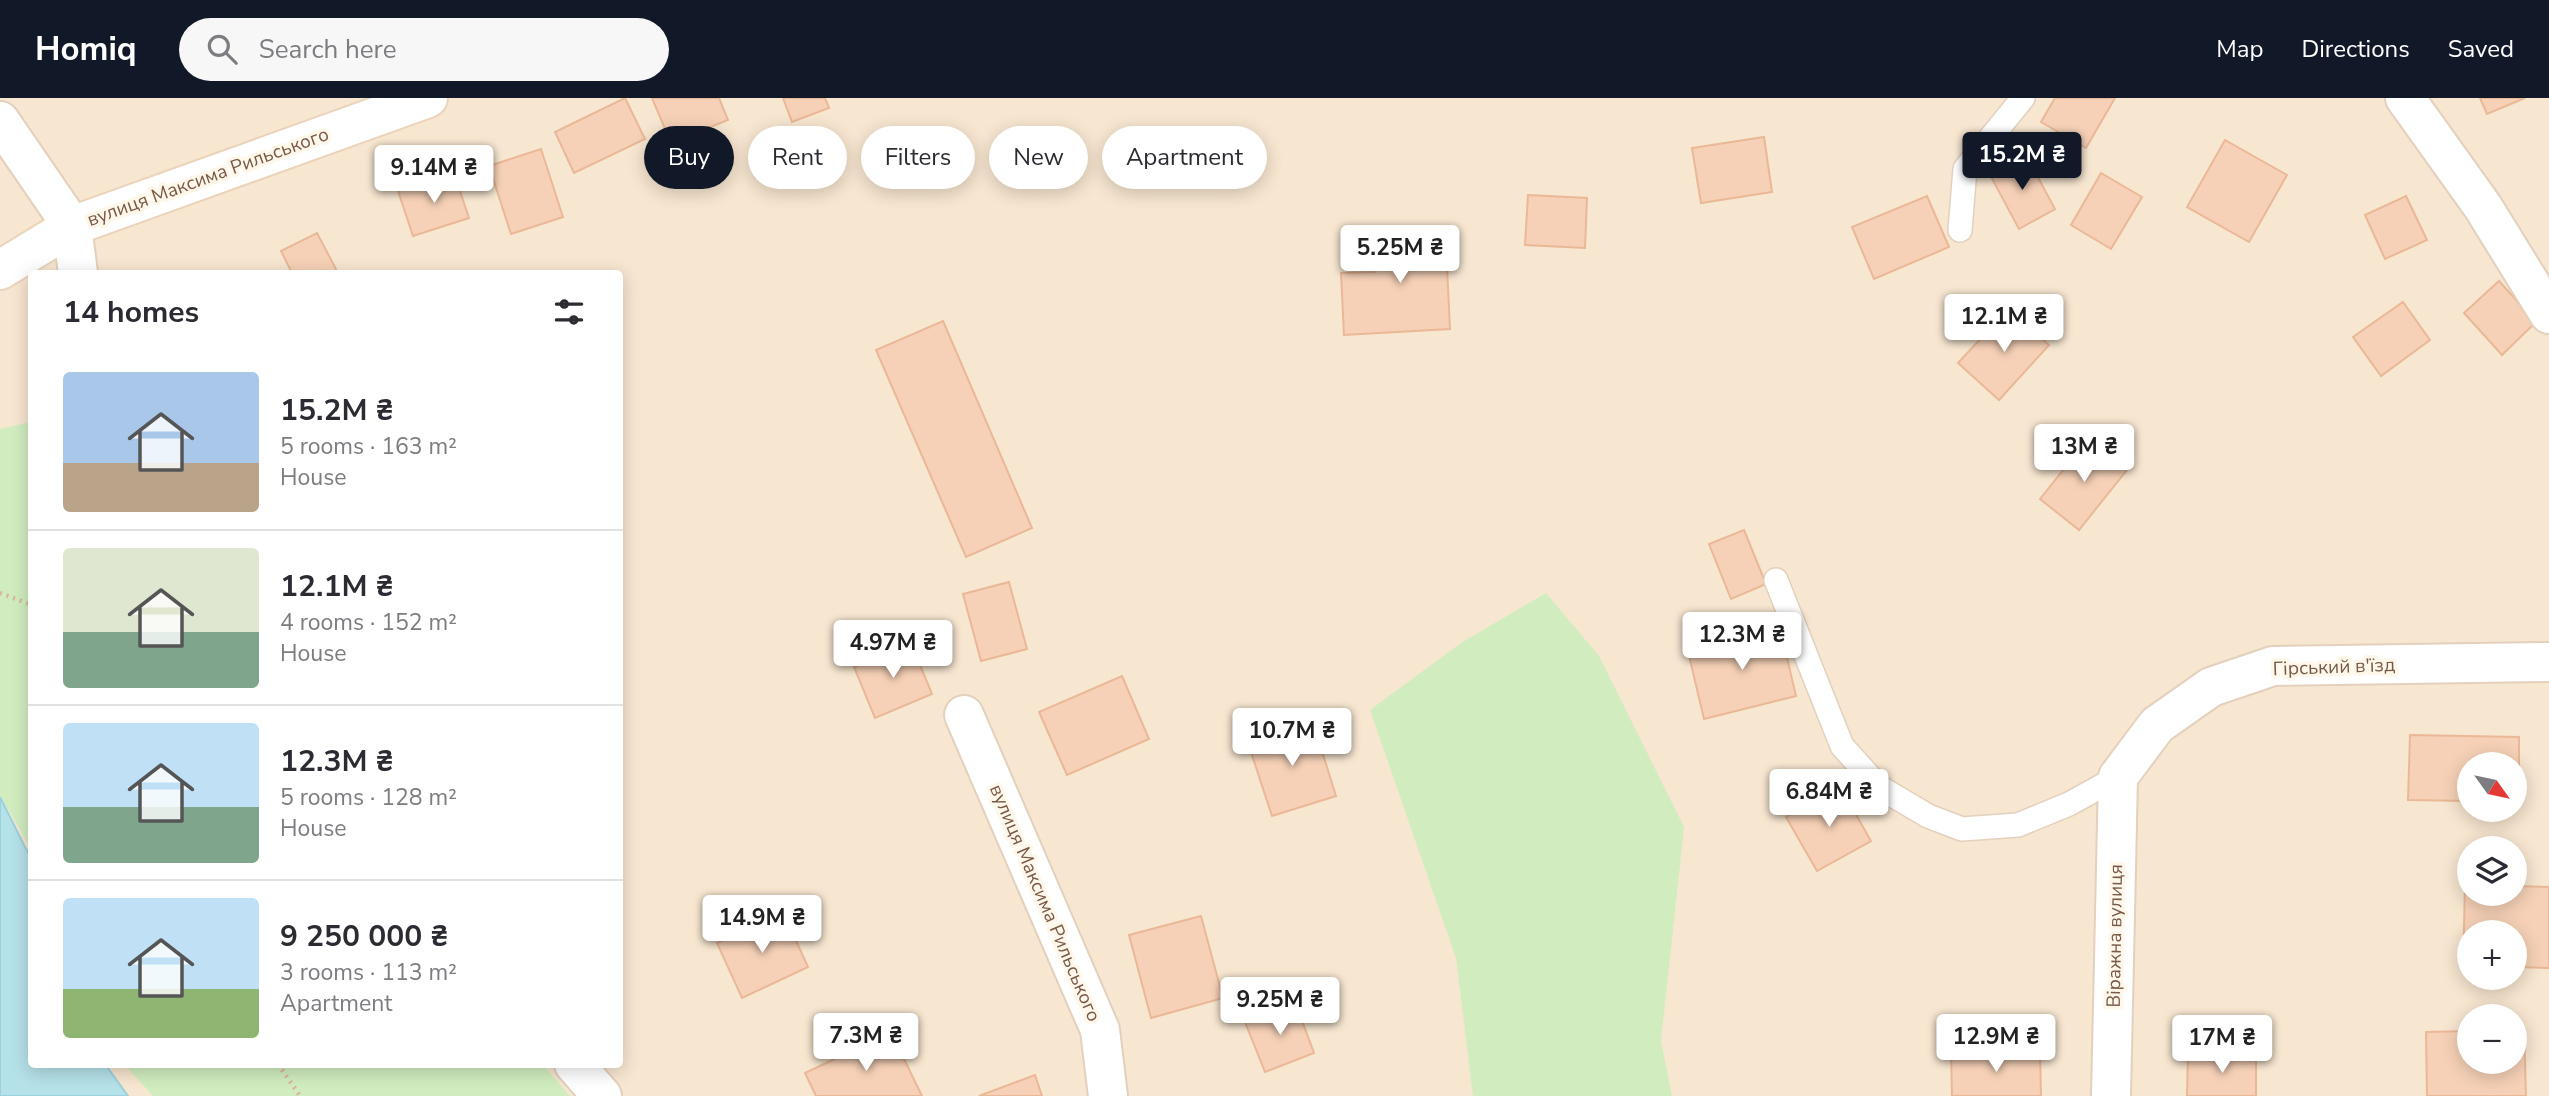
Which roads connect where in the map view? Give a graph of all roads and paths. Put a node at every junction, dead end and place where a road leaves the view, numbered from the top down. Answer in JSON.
{"nodes":[{"id":1,"x":428,"y":98,"type":"edge"},
{"id":2,"x":2022,"y":98,"type":"edge"},
{"id":3,"x":2405,"y":98,"type":"edge"},
{"id":4,"x":0,"y":121,"type":"edge"},
{"id":5,"x":72,"y":226,"type":"junction"},
{"id":6,"x":1960,"y":230,"type":"dead end"},
{"id":7,"x":0,"y":270,"type":"edge"},
{"id":8,"x":78,"y":270,"type":"edge"},
{"id":9,"x":2549,"y":314,"type":"edge"},
{"id":10,"x":1776,"y":580,"type":"dead end"},
{"id":11,"x":0,"y":593,"type":"edge"},
{"id":12,"x":28,"y":604,"type":"edge"},
{"id":13,"x":2549,"y":662,"type":"edge"},
{"id":14,"x":964,"y":715,"type":"dead end"},
{"id":15,"x":2118,"y":777,"type":"junction"},
{"id":16,"x":281,"y":1068,"type":"edge"},
{"id":17,"x":578,"y":1068,"type":"edge"},
{"id":18,"x":300,"y":1096,"type":"edge"},
{"id":19,"x":603,"y":1096,"type":"edge"},
{"id":20,"x":1108,"y":1096,"type":"edge"},
{"id":21,"x":2111,"y":1096,"type":"edge"}],
"edges":[{"from":1,"to":5,"type":"street","name":"вулиця Максима Рильського"},
{"from":2,"to":6,"type":"lane"},
{"from":3,"to":9,"type":"street"},
{"from":4,"to":5,"type":"street"},
{"from":5,"to":7,"type":"street"},
{"from":5,"to":8,"type":"street","name":"вулиця Максима Рильського"},
{"from":10,"to":15,"type":"lane"},
{"from":11,"to":12,"type":"path"},
{"from":13,"to":15,"type":"street","name":"Гірський в'їзд"},
{"from":14,"to":20,"type":"street","name":"вулиця Максима Рильського"},
{"from":15,"to":21,"type":"street","name":"Віражна вулиця"},
{"from":16,"to":18,"type":"path"},
{"from":17,"to":19,"type":"street"}]}
